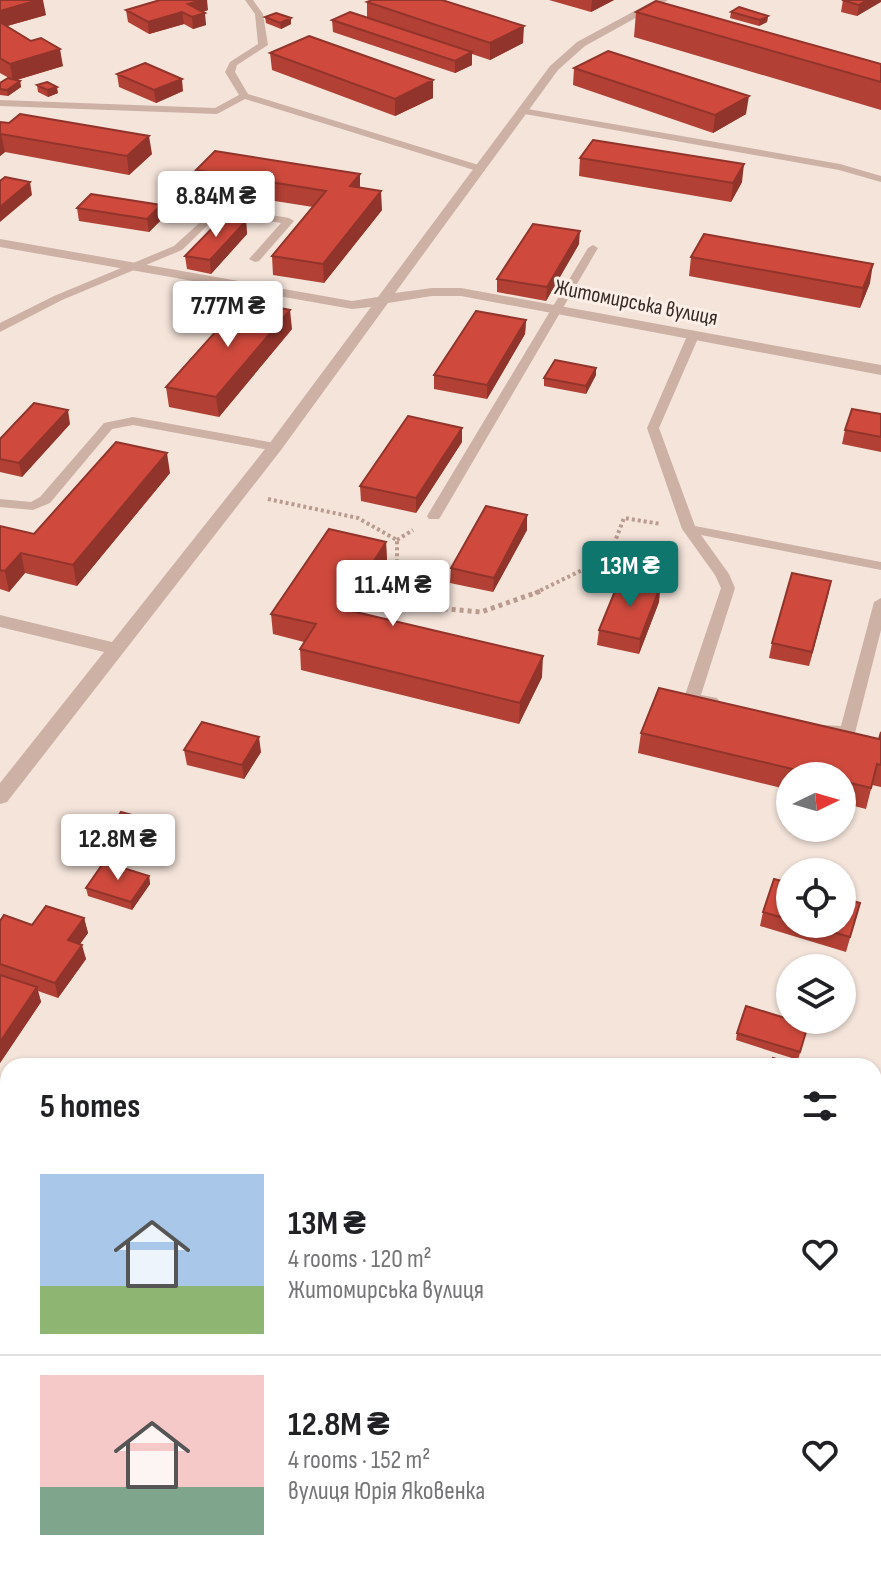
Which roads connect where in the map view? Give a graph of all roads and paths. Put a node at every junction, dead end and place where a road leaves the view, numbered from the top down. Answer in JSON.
{"nodes":[{"id":1,"x":249,"y":0,"type":"edge"},
{"id":2,"x":655,"y":8,"type":"edge"},
{"id":3,"x":244,"y":96,"type":"junction"},
{"id":4,"x":0,"y":103,"type":"edge"},
{"id":5,"x":522,"y":111,"type":"junction"},
{"id":6,"x":481,"y":169,"type":"junction"},
{"id":7,"x":881,"y":179,"type":"edge"},
{"id":8,"x":0,"y":243,"type":"edge"},
{"id":9,"x":593,"y":248,"type":"dead end"},
{"id":10,"x":255,"y":259,"type":"dead end"},
{"id":11,"x":137,"y":267,"type":"junction"},
{"id":12,"x":383,"y":302,"type":"junction"},
{"id":13,"x":555,"y":310,"type":"junction"},
{"id":14,"x":0,"y":328,"type":"edge"},
{"id":15,"x":693,"y":336,"type":"junction"},
{"id":16,"x":881,"y":370,"type":"edge"},
{"id":17,"x":275,"y":447,"type":"junction"},
{"id":18,"x":239,"y":494,"type":"junction"},
{"id":19,"x":0,"y":503,"type":"edge"},
{"id":20,"x":434,"y":516,"type":"dead end"},
{"id":21,"x":689,"y":529,"type":"junction"},
{"id":22,"x":881,"y":566,"type":"edge"},
{"id":23,"x":881,"y":602,"type":"edge"},
{"id":24,"x":0,"y":621,"type":"edge"},
{"id":25,"x":118,"y":650,"type":"junction"},
{"id":26,"x":723,"y":705,"type":"edge"},
{"id":27,"x":816,"y":726,"type":"edge"},
{"id":28,"x":0,"y":797,"type":"edge"}],
"edges":[{"from":1,"to":3,"type":"lane"},
{"from":2,"to":5,"type":"street"},
{"from":3,"to":4,"type":"lane"},
{"from":3,"to":6,"type":"lane"},
{"from":5,"to":6,"type":"street"},
{"from":5,"to":7,"type":"lane"},
{"from":6,"to":12,"type":"street"},
{"from":8,"to":11,"type":"street","name":"Житомирська вулиця"},
{"from":9,"to":13,"type":"lane"},
{"from":10,"to":11,"type":"lane"},
{"from":11,"to":12,"type":"street","name":"Житомирська вулиця"},
{"from":11,"to":14,"type":"lane"},
{"from":12,"to":13,"type":"street","name":"Житомирська вулиця"},
{"from":12,"to":17,"type":"street"},
{"from":13,"to":15,"type":"street","name":"Житомирська вулиця"},
{"from":13,"to":20,"type":"lane"},
{"from":15,"to":16,"type":"street","name":"Житомирська вулиця"},
{"from":15,"to":21,"type":"lane"},
{"from":17,"to":18,"type":"street"},
{"from":17,"to":19,"type":"lane"},
{"from":18,"to":21,"type":"path"},
{"from":18,"to":25,"type":"street"},
{"from":21,"to":22,"type":"lane"},
{"from":21,"to":26,"type":"lane"},
{"from":23,"to":27,"type":"lane"},
{"from":24,"to":25,"type":"street"},
{"from":25,"to":28,"type":"street"}]}
